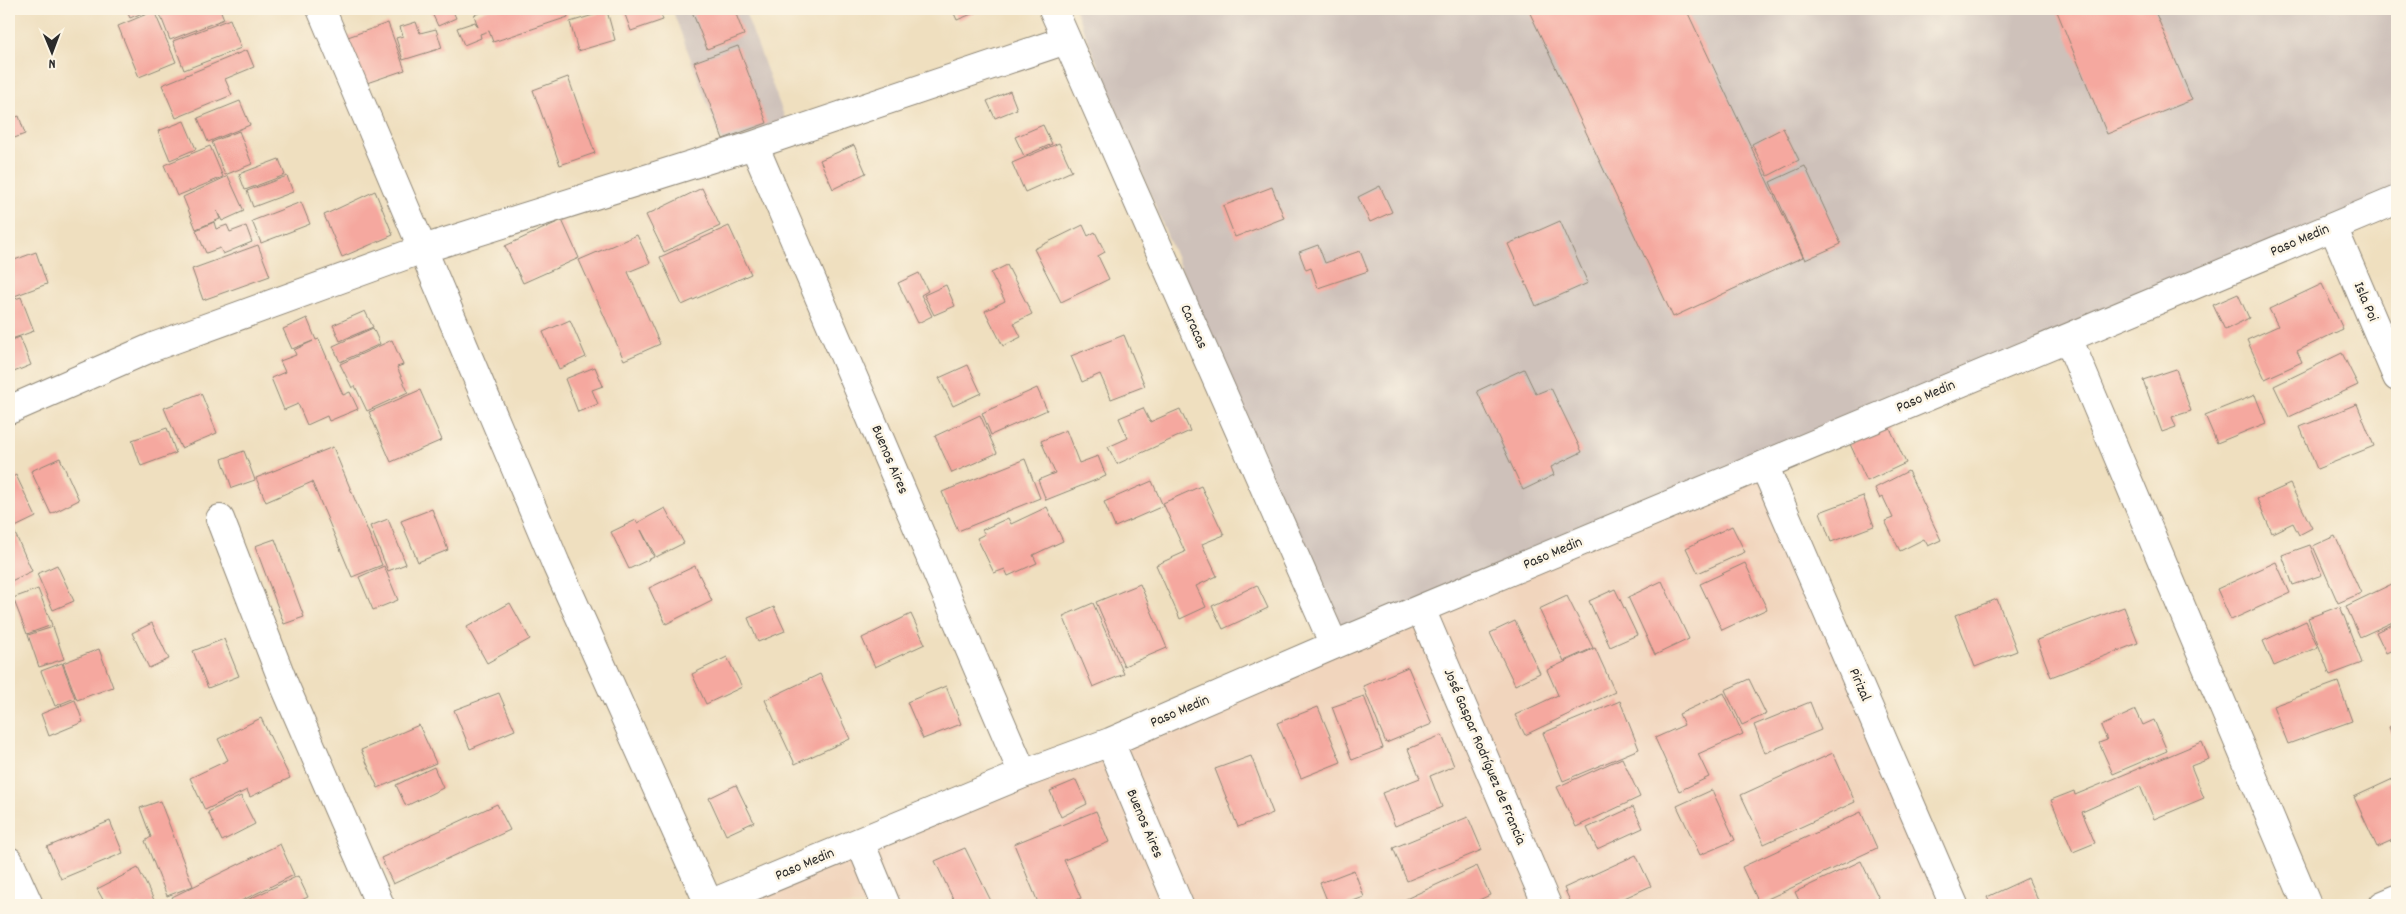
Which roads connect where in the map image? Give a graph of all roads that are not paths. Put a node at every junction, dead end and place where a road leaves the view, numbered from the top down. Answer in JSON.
{"nodes":[{"id":1,"x":321,"y":9,"type":"edge"},
{"id":2,"x":1053,"y":9,"type":"edge"},
{"id":3,"x":1066,"y":40,"type":"junction"},
{"id":4,"x":754,"y":146,"type":"junction"},
{"id":5,"x":2397,"y":200,"type":"edge"},
{"id":6,"x":2333,"y":227,"type":"junction"},
{"id":7,"x":423,"y":250,"type":"junction"},
{"id":8,"x":2068,"y":338,"type":"junction"},
{"id":9,"x":2397,"y":377,"type":"edge"},
{"id":10,"x":9,"y":410,"type":"edge"},
{"id":11,"x":1764,"y":465,"type":"junction"},
{"id":12,"x":220,"y":519,"type":"dead end"},
{"id":13,"x":1421,"y":609,"type":"junction"},
{"id":14,"x":1334,"y":645,"type":"junction"},
{"id":15,"x":1110,"y":742,"type":"junction"},
{"id":16,"x":1023,"y":774,"type":"junction"},
{"id":17,"x":860,"y":842,"type":"junction"},
{"id":18,"x":9,"y":861,"type":"edge"},
{"id":19,"x":2397,"y":899,"type":"edge"},
{"id":20,"x":29,"y":905,"type":"edge"},
{"id":21,"x":380,"y":905,"type":"edge"},
{"id":22,"x":708,"y":905,"type":"edge"},
{"id":23,"x":886,"y":905,"type":"edge"},
{"id":24,"x":1179,"y":905,"type":"edge"},
{"id":25,"x":1547,"y":905,"type":"edge"},
{"id":26,"x":1954,"y":905,"type":"edge"},
{"id":27,"x":2307,"y":905,"type":"edge"},
{"id":28,"x":2383,"y":905,"type":"edge"}],
"edges":[{"from":1,"to":7,"type":"street"},
{"from":2,"to":3,"type":"street","name":"Caracas"},
{"from":3,"to":4,"type":"street"},
{"from":3,"to":14,"type":"street","name":"Caracas"},
{"from":4,"to":7,"type":"street"},
{"from":4,"to":16,"type":"street","name":"Buenos Aires"},
{"from":5,"to":6,"type":"street","name":"Paso Medin"},
{"from":6,"to":8,"type":"street","name":"Paso Medin"},
{"from":6,"to":9,"type":"street","name":"Isla Poi"},
{"from":7,"to":10,"type":"street"},
{"from":7,"to":22,"type":"street"},
{"from":8,"to":11,"type":"street","name":"Paso Medin"},
{"from":8,"to":27,"type":"street"},
{"from":11,"to":13,"type":"street","name":"Paso Medin"},
{"from":11,"to":26,"type":"street","name":"Pirizal"},
{"from":12,"to":21,"type":"street"},
{"from":13,"to":14,"type":"street","name":"Paso Medin"},
{"from":13,"to":25,"type":"street","name":"José Gaspar Rodríguez de Francia"},
{"from":14,"to":15,"type":"street","name":"Paso Medin"},
{"from":15,"to":16,"type":"street","name":"Paso Medin"},
{"from":15,"to":24,"type":"street","name":"Buenos Aires"},
{"from":16,"to":17,"type":"street","name":"Paso Medin"},
{"from":17,"to":22,"type":"street","name":"Paso Medin"},
{"from":17,"to":23,"type":"street"},
{"from":18,"to":20,"type":"street"},
{"from":19,"to":28,"type":"street"}]}
